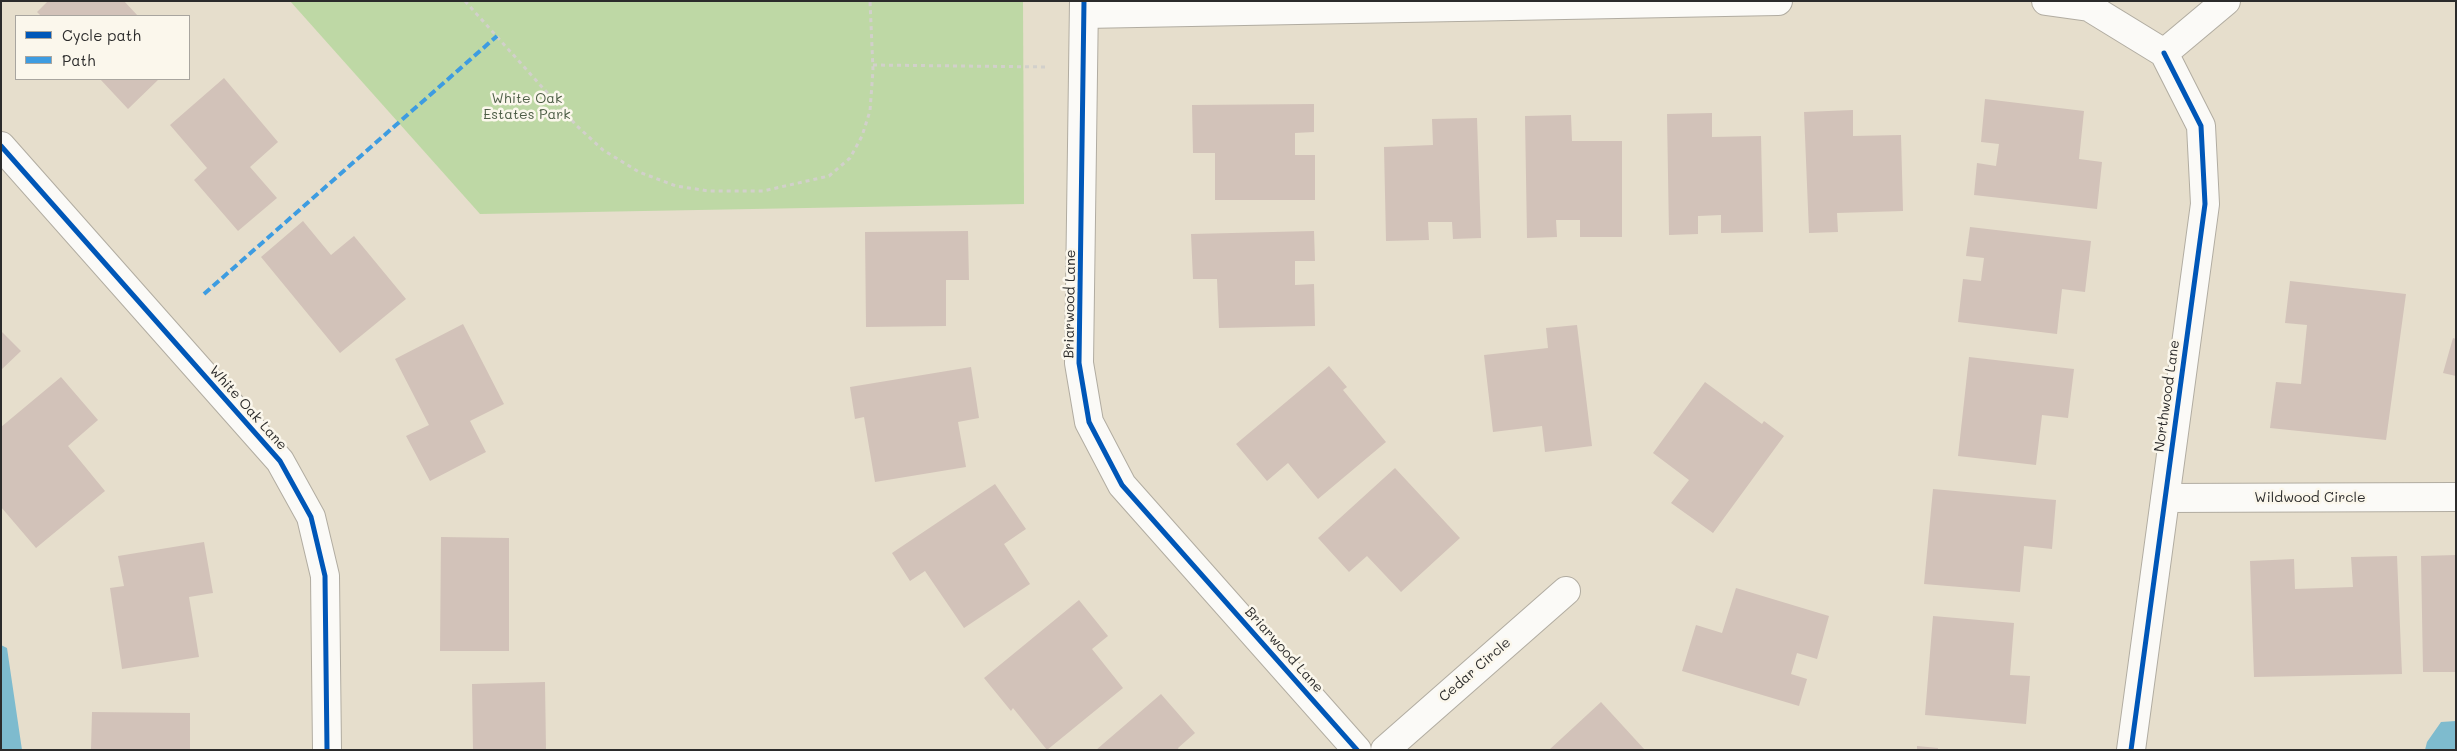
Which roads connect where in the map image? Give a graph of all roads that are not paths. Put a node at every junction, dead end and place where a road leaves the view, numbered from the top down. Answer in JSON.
{"nodes":[{"id":1,"x":1778,"y":1,"type":"edge"},
{"id":2,"x":2046,"y":1,"type":"edge"},
{"id":3,"x":2226,"y":1,"type":"edge"},
{"id":4,"x":1084,"y":8,"type":"edge"},
{"id":5,"x":2164,"y":52,"type":"junction"},
{"id":6,"x":1,"y":146,"type":"edge"},
{"id":7,"x":2456,"y":497,"type":"edge"},
{"id":8,"x":2165,"y":498,"type":"junction"},
{"id":9,"x":1566,"y":591,"type":"dead end"},
{"id":10,"x":327,"y":750,"type":"edge"},
{"id":11,"x":1357,"y":750,"type":"edge"},
{"id":12,"x":1385,"y":750,"type":"edge"},
{"id":13,"x":2131,"y":750,"type":"edge"}],
"edges":[{"from":1,"to":4,"type":"street"},
{"from":2,"to":5,"type":"street"},
{"from":3,"to":5,"type":"street"},
{"from":4,"to":11,"type":"street","name":"Briarwood Lane"},
{"from":5,"to":8,"type":"street","name":"Northwood Lane"},
{"from":6,"to":10,"type":"street","name":"White Oak Lane"},
{"from":7,"to":8,"type":"street","name":"Wildwood Circle"},
{"from":8,"to":13,"type":"street","name":"Northwood Lane"},
{"from":9,"to":12,"type":"street","name":"Cedar Circle"}]}
